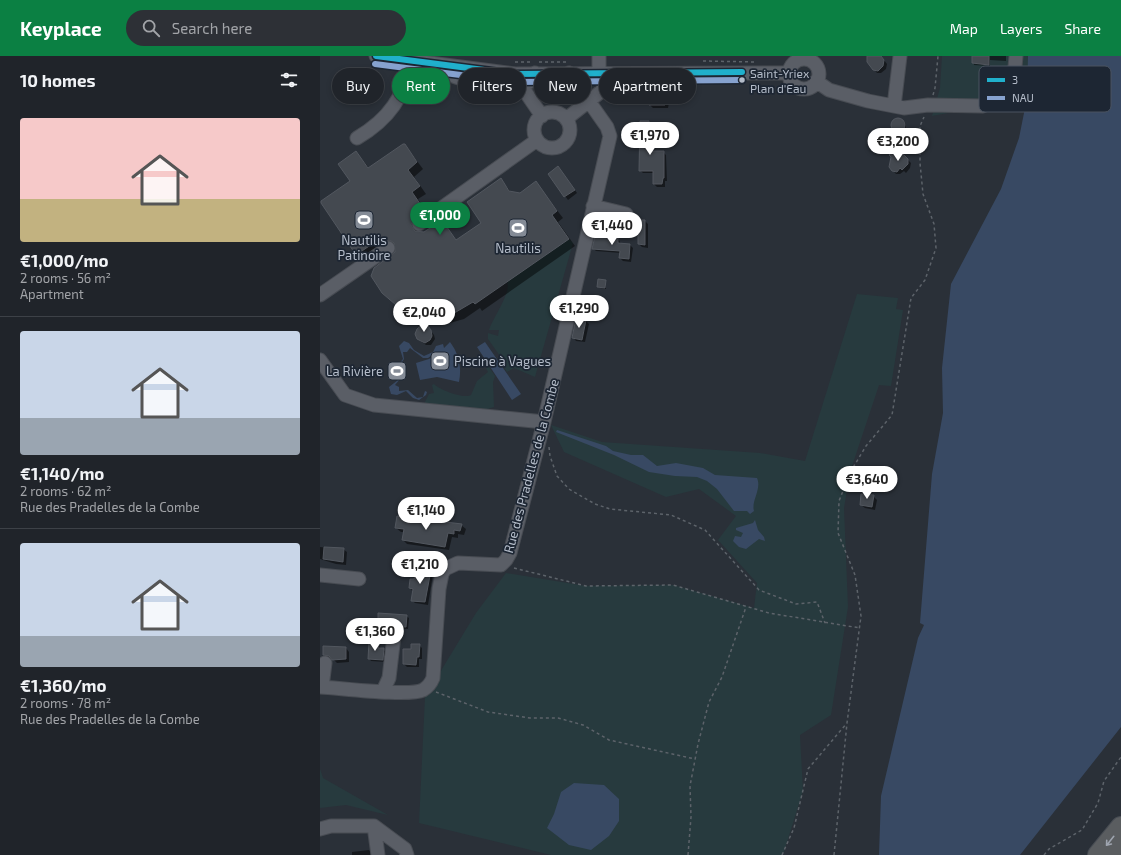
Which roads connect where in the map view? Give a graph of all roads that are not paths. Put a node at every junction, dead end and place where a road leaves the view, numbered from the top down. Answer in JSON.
{"nodes":[{"id":1,"x":376,"y":56,"type":"edge"},
{"id":2,"x":599,"y":56,"type":"edge"},
{"id":3,"x":900,"y":56,"type":"edge"},
{"id":4,"x":1016,"y":56,"type":"edge"},
{"id":5,"x":414,"y":61,"type":"junction"},
{"id":6,"x":448,"y":66,"type":"junction"},
{"id":7,"x":1015,"y":66,"type":"edge"},
{"id":8,"x":601,"y":68,"type":"edge"},
{"id":9,"x":534,"y":73,"type":"edge"},
{"id":10,"x":696,"y":73,"type":"edge"},
{"id":11,"x":789,"y":73,"type":"junction"},
{"id":12,"x":534,"y":74,"type":"edge"},
{"id":13,"x":458,"y":79,"type":"edge"},
{"id":14,"x":816,"y":81,"type":"junction"},
{"id":15,"x":526,"y":83,"type":"edge"},
{"id":16,"x":526,"y":93,"type":"edge"},
{"id":17,"x":599,"y":94,"type":"edge"},
{"id":18,"x":591,"y":101,"type":"edge"},
{"id":19,"x":591,"y":103,"type":"edge"},
{"id":20,"x":587,"y":104,"type":"edge"},
{"id":21,"x":894,"y":106,"type":"junction"},
{"id":22,"x":979,"y":106,"type":"edge"},
{"id":23,"x":542,"y":116,"type":"junction"},
{"id":24,"x":566,"y":119,"type":"junction"},
{"id":25,"x":358,"y":138,"type":"dead end"},
{"id":26,"x":537,"y":140,"type":"junction"},
{"id":27,"x":593,"y":206,"type":"junction"},
{"id":28,"x":626,"y":214,"type":"dead end"},
{"id":29,"x":418,"y":224,"type":"dead end"},
{"id":30,"x":388,"y":248,"type":"dead end"},
{"id":31,"x":320,"y":295,"type":"edge"},
{"id":32,"x":321,"y":362,"type":"edge"},
{"id":33,"x":544,"y":422,"type":"junction"},
{"id":34,"x":320,"y":575,"type":"edge"},
{"id":35,"x":359,"y":579,"type":"dead end"},
{"id":36,"x":394,"y":636,"type":"dead end"},
{"id":37,"x":325,"y":663,"type":"dead end"},
{"id":38,"x":321,"y":687,"type":"edge"},
{"id":39,"x":383,"y":691,"type":"junction"},
{"id":40,"x":374,"y":826,"type":"junction"},
{"id":41,"x":1121,"y":827,"type":"edge"},
{"id":42,"x":320,"y":829,"type":"edge"},
{"id":43,"x":1121,"y":851,"type":"edge"},
{"id":44,"x":378,"y":855,"type":"edge"},
{"id":45,"x":407,"y":855,"type":"edge"},
{"id":46,"x":1098,"y":855,"type":"edge"},
{"id":47,"x":1118,"y":855,"type":"edge"}],
"edges":[{"from":1,"to":5,"type":"street"},
{"from":2,"to":8,"type":"street"},
{"from":3,"to":21,"type":"street"},
{"from":4,"to":7,"type":"street"},
{"from":5,"to":6,"type":"street"},
{"from":5,"to":25,"type":"street"},
{"from":6,"to":9,"type":"street"},
{"from":6,"to":13,"type":"street"},
{"from":10,"to":11,"type":"street"},
{"from":11,"to":14,"type":"street"},
{"from":11,"to":14,"type":"street"},
{"from":12,"to":15,"type":"street"},
{"from":14,"to":21,"type":"street"},
{"from":16,"to":23,"type":"street"},
{"from":17,"to":18,"type":"street"},
{"from":19,"to":27,"type":"street","name":"Rue des Pradelles de la Combe"},
{"from":20,"to":24,"type":"street"},
{"from":21,"to":22,"type":"street"},
{"from":23,"to":24,"type":"street"},
{"from":23,"to":26,"type":"street"},
{"from":24,"to":26,"type":"street"},
{"from":26,"to":29,"type":"street"},
{"from":27,"to":28,"type":"street"},
{"from":27,"to":33,"type":"street","name":"Rue des Pradelles de la Combe"},
{"from":30,"to":31,"type":"street"},
{"from":32,"to":33,"type":"street"},
{"from":33,"to":39,"type":"street","name":"Rue des Pradelles de la Combe"},
{"from":34,"to":35,"type":"street"},
{"from":36,"to":39,"type":"street"},
{"from":37,"to":38,"type":"street"},
{"from":38,"to":39,"type":"street"},
{"from":40,"to":42,"type":"street"},
{"from":40,"to":44,"type":"street"},
{"from":40,"to":45,"type":"street"},
{"from":41,"to":46,"type":"highway","one_way":true},
{"from":43,"to":47,"type":"highway"}]}
